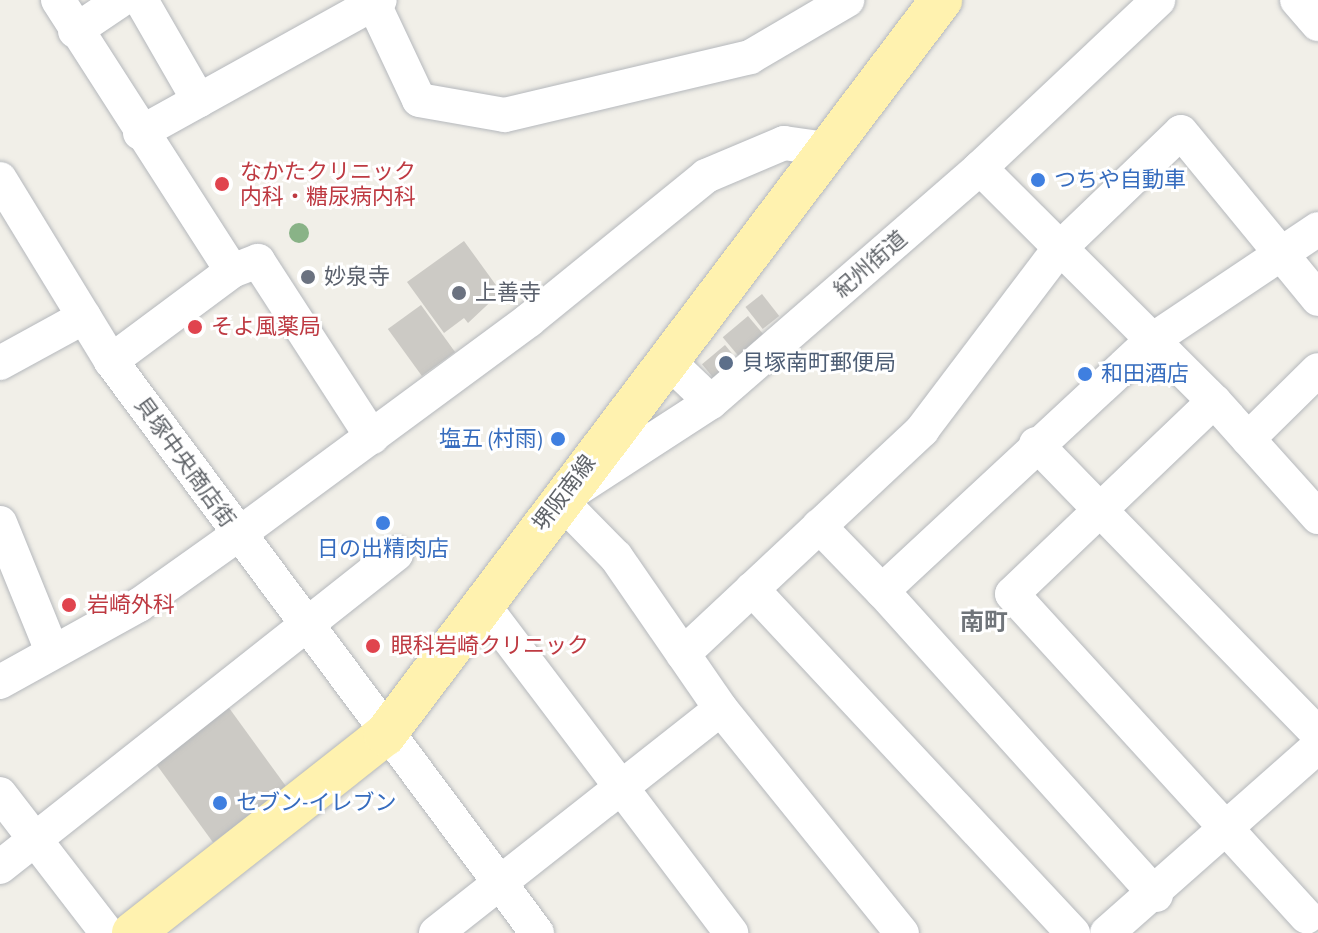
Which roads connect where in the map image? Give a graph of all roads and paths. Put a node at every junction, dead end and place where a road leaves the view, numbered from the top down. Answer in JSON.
{"nodes":[{"id":1,"x":58,"y":0,"type":"edge"},
{"id":2,"x":121,"y":0,"type":"edge"},
{"id":3,"x":141,"y":0,"type":"edge"},
{"id":4,"x":847,"y":0,"type":"edge"},
{"id":5,"x":941,"y":0,"type":"edge"},
{"id":6,"x":1158,"y":0,"type":"edge"},
{"id":7,"x":1297,"y":0,"type":"edge"},
{"id":8,"x":376,"y":1,"type":"edge"},
{"id":9,"x":1318,"y":24,"type":"edge"},
{"id":10,"x":75,"y":31,"type":"junction"},
{"id":11,"x":199,"y":101,"type":"junction"},
{"id":12,"x":140,"y":133,"type":"junction"},
{"id":13,"x":825,"y":149,"type":"junction"},
{"id":14,"x":980,"y":168,"type":"junction"},
{"id":15,"x":0,"y":179,"type":"edge"},
{"id":16,"x":1318,"y":229,"type":"edge"},
{"id":17,"x":1058,"y":250,"type":"junction"},
{"id":18,"x":1284,"y":258,"type":"junction"},
{"id":19,"x":232,"y":271,"type":"junction"},
{"id":20,"x":1318,"y":299,"type":"edge"},
{"id":21,"x":84,"y":317,"type":"junction"},
{"id":22,"x":1151,"y":341,"type":"junction"},
{"id":23,"x":666,"y":359,"type":"junction"},
{"id":24,"x":111,"y":361,"type":"junction"},
{"id":25,"x":0,"y":363,"type":"edge"},
{"id":26,"x":1318,"y":370,"type":"edge"},
{"id":27,"x":1214,"y":401,"type":"junction"},
{"id":28,"x":711,"y":402,"type":"junction"},
{"id":29,"x":372,"y":437,"type":"junction"},
{"id":30,"x":1248,"y":439,"type":"junction"},
{"id":31,"x":1036,"y":444,"type":"junction"},
{"id":32,"x":560,"y":500,"type":"junction"},
{"id":33,"x":1101,"y":511,"type":"junction"},
{"id":34,"x":1318,"y":517,"type":"edge"},
{"id":35,"x":0,"y":523,"type":"edge"},
{"id":36,"x":819,"y":526,"type":"junction"},
{"id":37,"x":239,"y":534,"type":"junction"},
{"id":38,"x":396,"y":554,"type":"dead end"},
{"id":39,"x":752,"y":589,"type":"junction"},
{"id":40,"x":882,"y":591,"type":"junction"},
{"id":41,"x":481,"y":602,"type":"junction"},
{"id":42,"x":308,"y":623,"type":"junction"},
{"id":43,"x":52,"y":651,"type":"junction"},
{"id":44,"x":683,"y":654,"type":"junction"},
{"id":45,"x":0,"y":682,"type":"edge"},
{"id":46,"x":721,"y":709,"type":"junction"},
{"id":47,"x":1318,"y":734,"type":"edge"},
{"id":48,"x":385,"y":735,"type":"junction"},
{"id":49,"x":1318,"y":746,"type":"edge"},
{"id":50,"x":621,"y":788,"type":"junction"},
{"id":51,"x":0,"y":794,"type":"edge"},
{"id":52,"x":1230,"y":827,"type":"junction"},
{"id":53,"x":34,"y":840,"type":"junction"},
{"id":54,"x":0,"y":867,"type":"edge"},
{"id":55,"x":502,"y":882,"type":"junction"},
{"id":56,"x":1156,"y":895,"type":"junction"},
{"id":57,"x":1307,"y":917,"type":"dead end"},
{"id":58,"x":107,"y":933,"type":"edge"},
{"id":59,"x":133,"y":933,"type":"edge"},
{"id":60,"x":436,"y":933,"type":"edge"},
{"id":61,"x":537,"y":933,"type":"edge"},
{"id":62,"x":731,"y":933,"type":"edge"},
{"id":63,"x":902,"y":933,"type":"edge"},
{"id":64,"x":1073,"y":933,"type":"edge"},
{"id":65,"x":1107,"y":933,"type":"edge"}],
"edges":[{"from":1,"to":10,"type":"street"},
{"from":2,"to":10,"type":"street"},
{"from":3,"to":11,"type":"street"},
{"from":4,"to":8,"type":"street"},
{"from":5,"to":13,"type":"main road","name":"堺阪南線"},
{"from":6,"to":14,"type":"street","name":"紀州街道"},
{"from":7,"to":9,"type":"street"},
{"from":8,"to":11,"type":"street"},
{"from":10,"to":12,"type":"street"},
{"from":11,"to":12,"type":"street"},
{"from":12,"to":19,"type":"street"},
{"from":13,"to":23,"type":"main road","name":"堺阪南線"},
{"from":13,"to":29,"type":"street"},
{"from":14,"to":17,"type":"street"},
{"from":14,"to":28,"type":"street","name":"紀州街道"},
{"from":15,"to":21,"type":"street","name":"貝塚中央商店街"},
{"from":16,"to":18,"type":"street"},
{"from":17,"to":18,"type":"street"},
{"from":17,"to":22,"type":"street"},
{"from":17,"to":36,"type":"street"},
{"from":18,"to":20,"type":"street"},
{"from":18,"to":22,"type":"street"},
{"from":19,"to":24,"type":"street"},
{"from":19,"to":29,"type":"street"},
{"from":21,"to":24,"type":"street","name":"貝塚中央商店街"},
{"from":21,"to":25,"type":"street"},
{"from":22,"to":27,"type":"street"},
{"from":22,"to":31,"type":"street"},
{"from":23,"to":28,"type":"street"},
{"from":23,"to":32,"type":"main road","name":"堺阪南線"},
{"from":24,"to":37,"type":"street","name":"貝塚中央商店街"},
{"from":26,"to":30,"type":"street"},
{"from":27,"to":30,"type":"street"},
{"from":27,"to":33,"type":"street"},
{"from":28,"to":32,"type":"street","name":"紀州街道"},
{"from":29,"to":37,"type":"street"},
{"from":30,"to":34,"type":"street"},
{"from":31,"to":33,"type":"street"},
{"from":31,"to":40,"type":"street"},
{"from":32,"to":41,"type":"main road","name":"堺阪南線"},
{"from":32,"to":44,"type":"street"},
{"from":33,"to":47,"type":"street"},
{"from":33,"to":52,"type":"street"},
{"from":35,"to":43,"type":"street"},
{"from":36,"to":39,"type":"street"},
{"from":36,"to":40,"type":"street"},
{"from":37,"to":42,"type":"street","name":"貝塚中央商店街"},
{"from":37,"to":43,"type":"street"},
{"from":38,"to":42,"type":"street"},
{"from":39,"to":44,"type":"street"},
{"from":39,"to":64,"type":"street"},
{"from":40,"to":56,"type":"street"},
{"from":41,"to":48,"type":"main road","name":"堺阪南線"},
{"from":41,"to":50,"type":"street"},
{"from":42,"to":48,"type":"street","name":"貝塚中央商店街"},
{"from":42,"to":53,"type":"street"},
{"from":43,"to":45,"type":"street"},
{"from":44,"to":46,"type":"street"},
{"from":46,"to":50,"type":"street"},
{"from":46,"to":63,"type":"street"},
{"from":48,"to":55,"type":"street","name":"貝塚中央商店街"},
{"from":48,"to":59,"type":"main road","name":"堺阪南線"},
{"from":49,"to":52,"type":"street"},
{"from":50,"to":55,"type":"street"},
{"from":50,"to":62,"type":"street"},
{"from":51,"to":53,"type":"street"},
{"from":52,"to":56,"type":"street"},
{"from":52,"to":57,"type":"street"},
{"from":53,"to":54,"type":"street"},
{"from":53,"to":58,"type":"street"},
{"from":55,"to":60,"type":"street"},
{"from":55,"to":61,"type":"street","name":"貝塚中央商店街"},
{"from":56,"to":65,"type":"street"}]}
